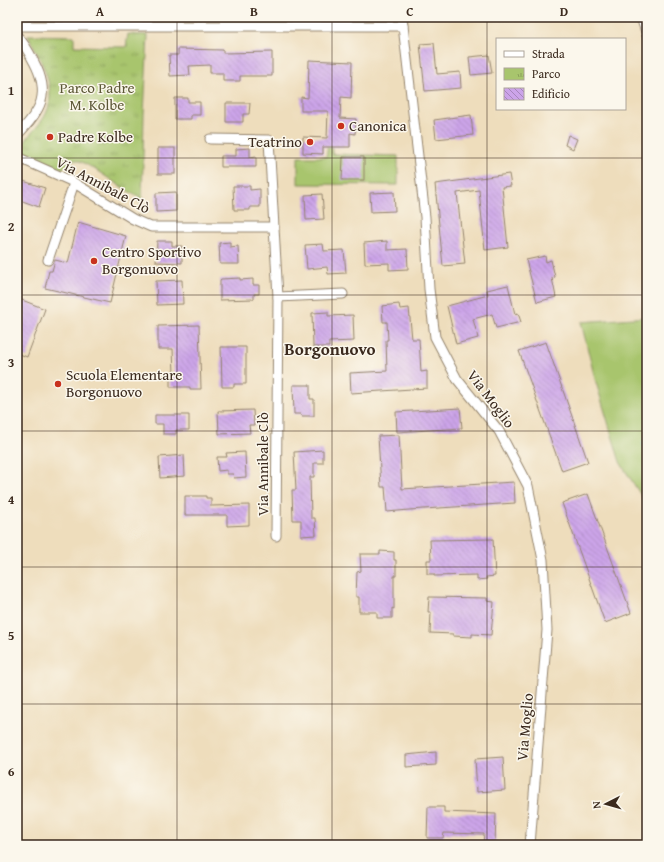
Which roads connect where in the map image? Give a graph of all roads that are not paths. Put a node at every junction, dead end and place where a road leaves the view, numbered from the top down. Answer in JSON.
{"nodes":[{"id":1,"x":640,"y":17,"type":"edge"},
{"id":2,"x":402,"y":21,"type":"edge"},
{"id":3,"x":17,"y":26,"type":"edge"},
{"id":4,"x":647,"y":35,"type":"edge"},
{"id":5,"x":19,"y":38,"type":"edge"},
{"id":6,"x":17,"y":135,"type":"edge"},
{"id":7,"x":210,"y":139,"type":"dead end"},
{"id":8,"x":17,"y":157,"type":"edge"},
{"id":9,"x":74,"y":184,"type":"junction"},
{"id":10,"x":274,"y":227,"type":"junction"},
{"id":11,"x":48,"y":260,"type":"dead end"},
{"id":12,"x":343,"y":294,"type":"dead end"},
{"id":13,"x":278,"y":297,"type":"junction"},
{"id":14,"x":276,"y":536,"type":"dead end"},
{"id":15,"x":530,"y":845,"type":"edge"}],
"edges":[{"from":1,"to":4,"type":"street"},
{"from":2,"to":3,"type":"street"},
{"from":2,"to":15,"type":"street","name":"Via Moglio"},
{"from":5,"to":6,"type":"street"},
{"from":7,"to":10,"type":"street","name":"Via Annibale Clò"},
{"from":8,"to":9,"type":"street","name":"Via Annibale Clò"},
{"from":9,"to":10,"type":"street","name":"Via Annibale Clò"},
{"from":9,"to":11,"type":"street"},
{"from":10,"to":13,"type":"street","name":"Via Annibale Clò"},
{"from":12,"to":13,"type":"street"},
{"from":13,"to":14,"type":"street","name":"Via Annibale Clò"}]}
